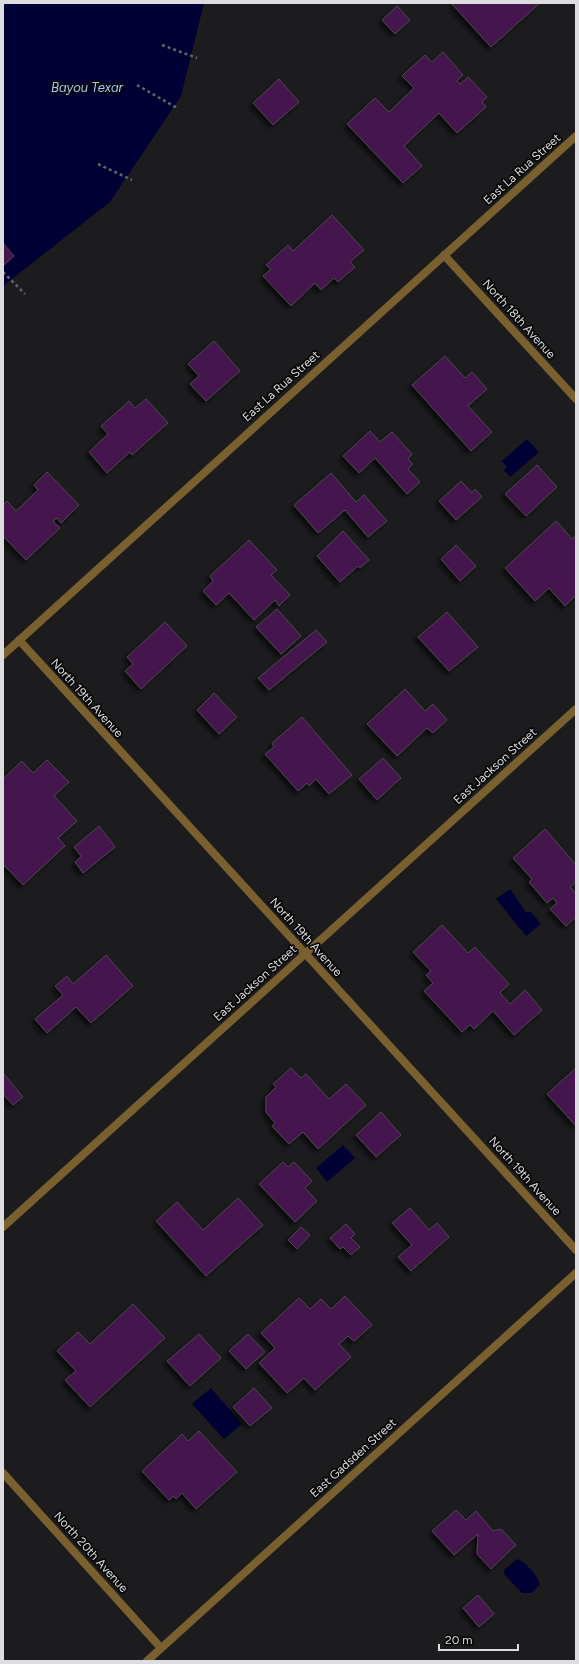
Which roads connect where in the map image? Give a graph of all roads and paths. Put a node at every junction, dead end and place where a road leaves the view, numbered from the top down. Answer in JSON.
{"nodes":[{"id":1,"x":162,"y":45,"type":"dead end"},
{"id":2,"x":197,"y":58,"type":"dead end"},
{"id":3,"x":137,"y":85,"type":"dead end"},
{"id":4,"x":177,"y":108,"type":"dead end"},
{"id":5,"x":576,"y":136,"type":"edge"},
{"id":6,"x":98,"y":164,"type":"dead end"},
{"id":7,"x":132,"y":180,"type":"dead end"},
{"id":8,"x":444,"y":255,"type":"junction"},
{"id":9,"x":3,"y":272,"type":"edge"},
{"id":10,"x":25,"y":294,"type":"dead end"},
{"id":11,"x":576,"y":399,"type":"edge"},
{"id":12,"x":19,"y":640,"type":"junction"},
{"id":13,"x":3,"y":654,"type":"edge"},
{"id":14,"x":576,"y":709,"type":"edge"},
{"id":15,"x":306,"y":954,"type":"junction"},
{"id":16,"x":3,"y":1227,"type":"edge"},
{"id":17,"x":576,"y":1250,"type":"edge"},
{"id":18,"x":576,"y":1273,"type":"edge"},
{"id":19,"x":3,"y":1473,"type":"edge"},
{"id":20,"x":162,"y":1648,"type":"junction"},
{"id":21,"x":147,"y":1661,"type":"edge"}],
"edges":[{"from":1,"to":2,"type":"path"},
{"from":3,"to":4,"type":"path"},
{"from":5,"to":8,"type":"street","name":"East La Rua Street"},
{"from":6,"to":7,"type":"path"},
{"from":8,"to":11,"type":"street","name":"North 18th Avenue"},
{"from":8,"to":12,"type":"street","name":"East La Rua Street"},
{"from":9,"to":10,"type":"path"},
{"from":12,"to":13,"type":"street","name":"East La Rua Street"},
{"from":12,"to":15,"type":"street","name":"North 19th Avenue"},
{"from":14,"to":15,"type":"street","name":"East Jackson Street"},
{"from":15,"to":16,"type":"street","name":"East Jackson Street"},
{"from":15,"to":17,"type":"street","name":"North 19th Avenue"},
{"from":18,"to":20,"type":"street","name":"East Gadsden Street"},
{"from":19,"to":20,"type":"street","name":"North 20th Avenue"},
{"from":20,"to":21,"type":"street","name":"East Gadsden Street"}]}
